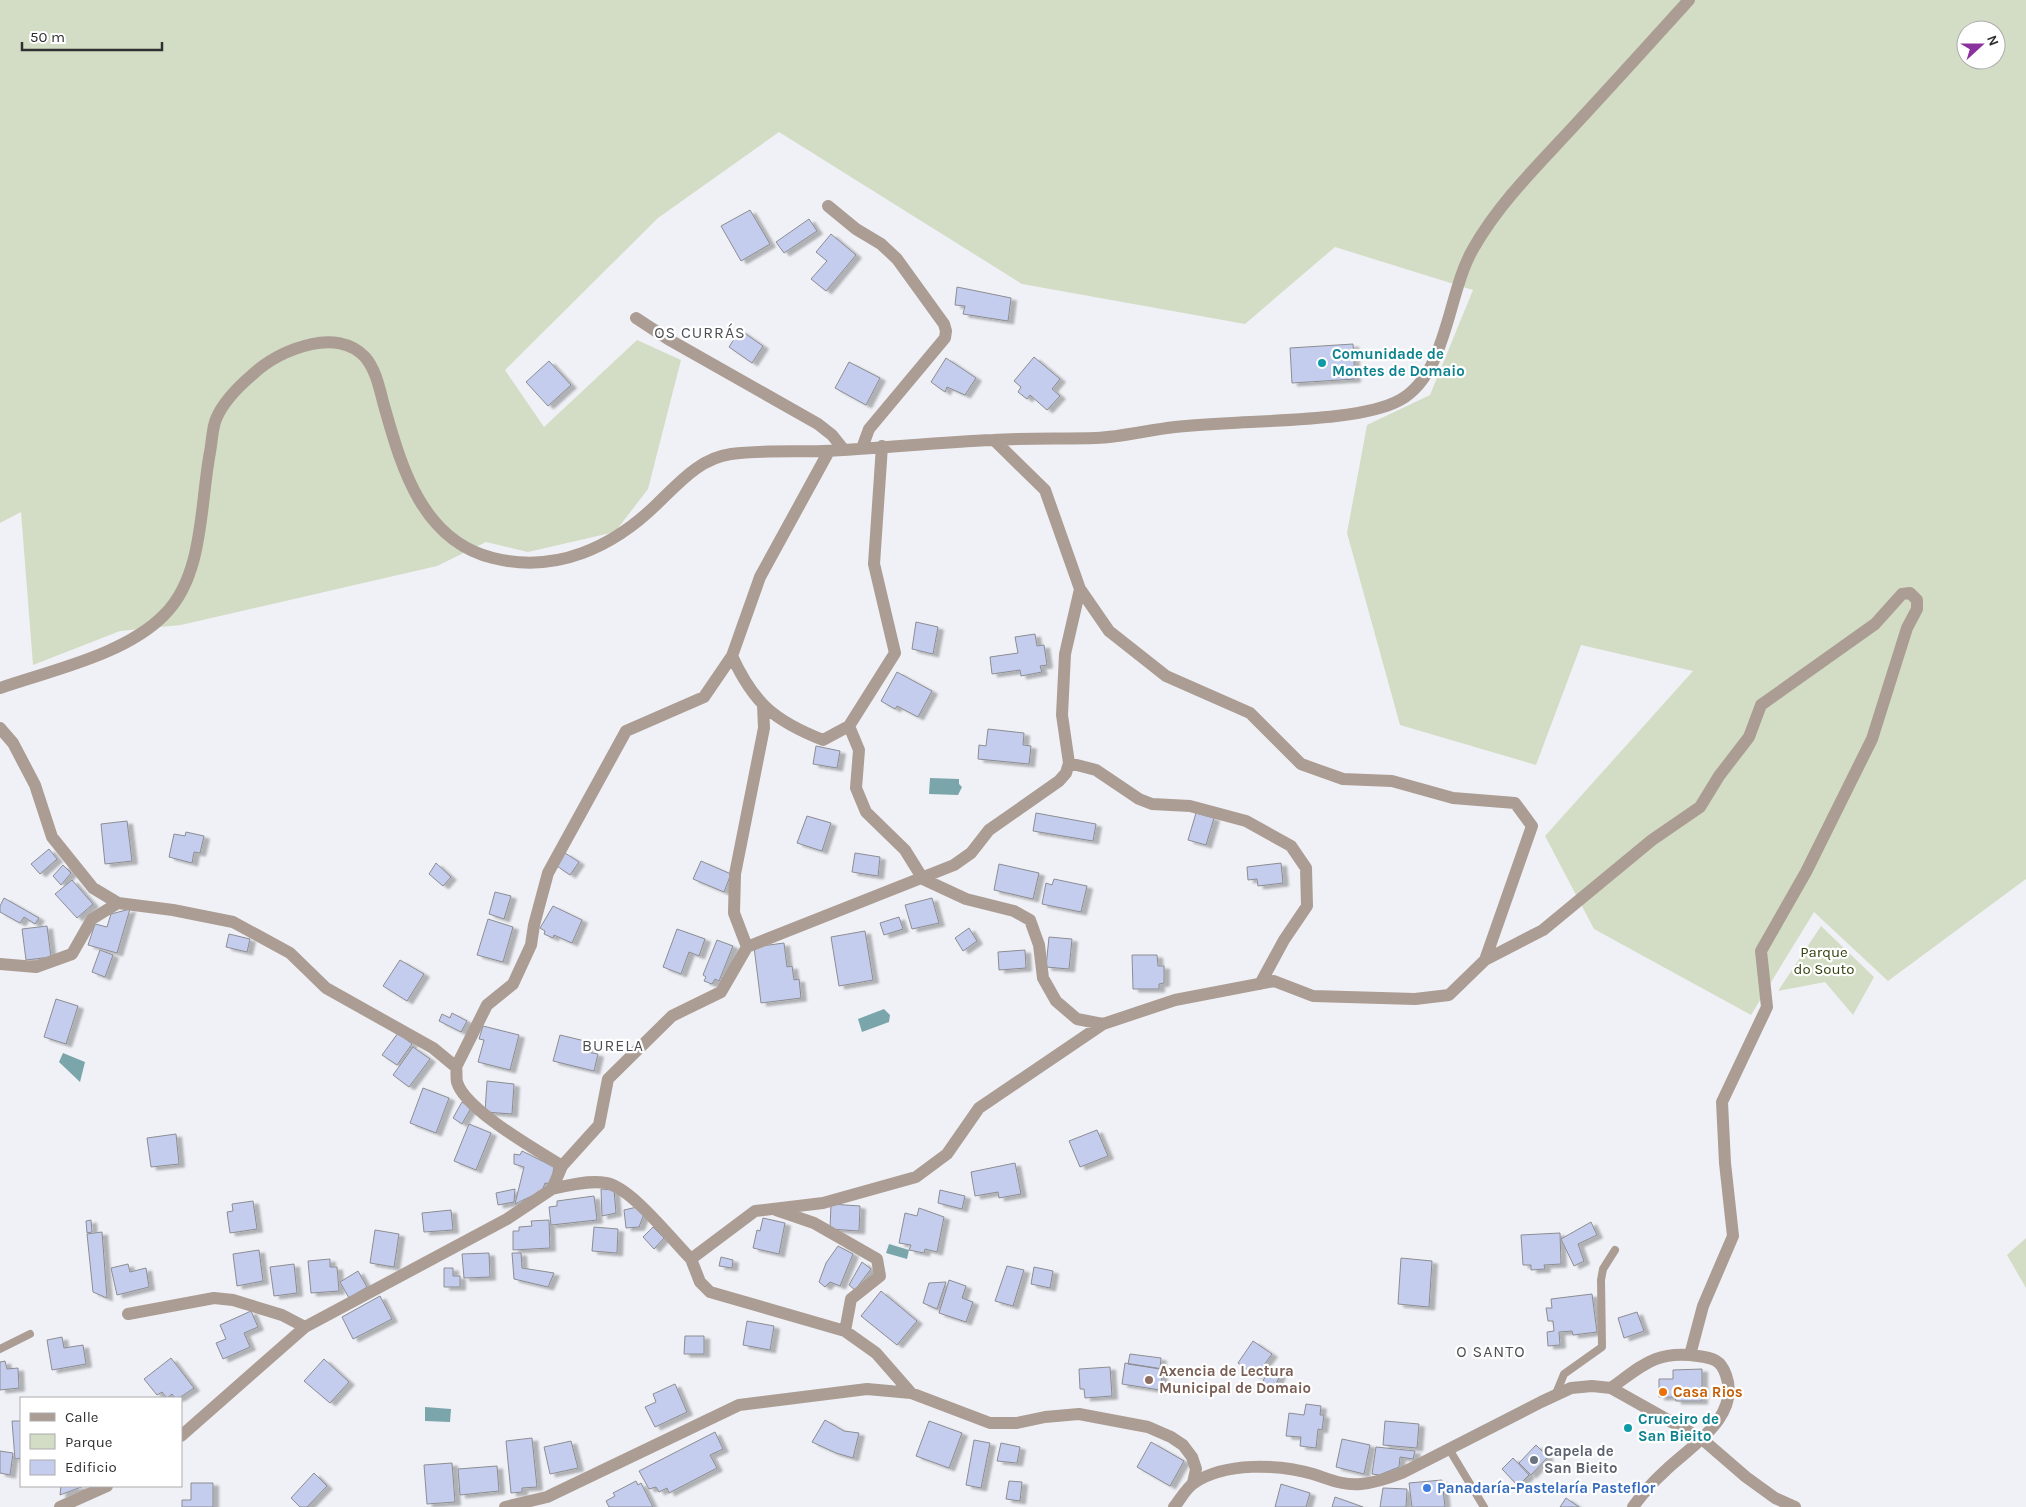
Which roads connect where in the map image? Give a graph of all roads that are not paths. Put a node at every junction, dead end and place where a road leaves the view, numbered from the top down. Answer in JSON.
{"nodes":[{"id":1,"x":1690,"y":0,"type":"edge"},
{"id":2,"x":828,"y":206,"type":"dead end"},
{"id":3,"x":636,"y":318,"type":"dead end"},
{"id":4,"x":994,"y":440,"type":"junction"},
{"id":5,"x":882,"y":446,"type":"junction"},
{"id":6,"x":862,"y":448,"type":"junction"},
{"id":7,"x":844,"y":450,"type":"junction"},
{"id":8,"x":829,"y":451,"type":"junction"},
{"id":9,"x":1080,"y":589,"type":"junction"},
{"id":10,"x":732,"y":656,"type":"junction"},
{"id":11,"x":0,"y":688,"type":"edge"},
{"id":12,"x":763,"y":705,"type":"junction"},
{"id":13,"x":849,"y":726,"type":"junction"},
{"id":14,"x":0,"y":728,"type":"edge"},
{"id":15,"x":1069,"y":763,"type":"junction"},
{"id":16,"x":922,"y":879,"type":"junction"},
{"id":17,"x":118,"y":903,"type":"junction"},
{"id":18,"x":748,"y":948,"type":"junction"},
{"id":19,"x":1485,"y":960,"type":"junction"},
{"id":20,"x":0,"y":964,"type":"edge"},
{"id":21,"x":1260,"y":984,"type":"junction"},
{"id":22,"x":1103,"y":1024,"type":"junction"},
{"id":23,"x":456,"y":1067,"type":"junction"},
{"id":24,"x":562,"y":1166,"type":"junction"},
{"id":25,"x":552,"y":1189,"type":"junction"},
{"id":26,"x":773,"y":1209,"type":"junction"},
{"id":27,"x":1615,"y":1250,"type":"dead end"},
{"id":28,"x":691,"y":1260,"type":"junction"},
{"id":29,"x":128,"y":1314,"type":"dead end"},
{"id":30,"x":305,"y":1327,"type":"junction"},
{"id":31,"x":845,"y":1331,"type":"junction"},
{"id":32,"x":30,"y":1334,"type":"dead end"},
{"id":33,"x":0,"y":1349,"type":"edge"},
{"id":34,"x":1694,"y":1355,"type":"junction"},
{"id":35,"x":1612,"y":1388,"type":"junction"},
{"id":36,"x":911,"y":1393,"type":"junction"},
{"id":37,"x":1554,"y":1396,"type":"junction"},
{"id":38,"x":182,"y":1435,"type":"edge"},
{"id":39,"x":1699,"y":1437,"type":"junction"},
{"id":40,"x":1449,"y":1449,"type":"junction"},
{"id":41,"x":1193,"y":1483,"type":"junction"},
{"id":42,"x":105,"y":1487,"type":"edge"},
{"id":43,"x":60,"y":1507,"type":"edge"},
{"id":44,"x":505,"y":1507,"type":"edge"},
{"id":45,"x":1174,"y":1507,"type":"edge"},
{"id":46,"x":1484,"y":1507,"type":"edge"},
{"id":47,"x":1633,"y":1507,"type":"edge"},
{"id":48,"x":1795,"y":1507,"type":"edge"}],
"edges":[{"from":1,"to":4,"type":"street"},
{"from":2,"to":6,"type":"street"},
{"from":3,"to":7,"type":"street"},
{"from":4,"to":5,"type":"street"},
{"from":4,"to":9,"type":"street"},
{"from":5,"to":6,"type":"street"},
{"from":5,"to":13,"type":"street"},
{"from":6,"to":7,"type":"street"},
{"from":7,"to":8,"type":"street"},
{"from":8,"to":10,"type":"street"},
{"from":8,"to":11,"type":"street"},
{"from":9,"to":15,"type":"street"},
{"from":9,"to":19,"type":"street"},
{"from":10,"to":12,"type":"street"},
{"from":10,"to":23,"type":"street"},
{"from":12,"to":13,"type":"street"},
{"from":12,"to":18,"type":"street"},
{"from":13,"to":16,"type":"street"},
{"from":14,"to":17,"type":"street"},
{"from":15,"to":16,"type":"street"},
{"from":15,"to":21,"type":"street"},
{"from":16,"to":18,"type":"street"},
{"from":16,"to":22,"type":"street"},
{"from":17,"to":20,"type":"street"},
{"from":17,"to":23,"type":"street"},
{"from":18,"to":24,"type":"street"},
{"from":19,"to":21,"type":"street"},
{"from":19,"to":34,"type":"street"},
{"from":21,"to":22,"type":"street"},
{"from":22,"to":26,"type":"street"},
{"from":23,"to":24,"type":"street"},
{"from":24,"to":25,"type":"street"},
{"from":25,"to":28,"type":"street"},
{"from":25,"to":30,"type":"street"},
{"from":26,"to":28,"type":"street"},
{"from":26,"to":31,"type":"street"},
{"from":27,"to":37,"type":"lane"},
{"from":28,"to":31,"type":"street"},
{"from":29,"to":30,"type":"street"},
{"from":30,"to":38,"type":"street"},
{"from":31,"to":36,"type":"street"},
{"from":32,"to":33,"type":"lane"},
{"from":34,"to":35,"type":"street"},
{"from":34,"to":39,"type":"street"},
{"from":35,"to":37,"type":"street"},
{"from":35,"to":39,"type":"street"},
{"from":36,"to":41,"type":"street"},
{"from":36,"to":44,"type":"street"},
{"from":37,"to":40,"type":"street"},
{"from":39,"to":47,"type":"street"},
{"from":39,"to":48,"type":"street"},
{"from":40,"to":41,"type":"street"},
{"from":40,"to":46,"type":"lane"},
{"from":41,"to":45,"type":"street"},
{"from":42,"to":43,"type":"street"}]}
